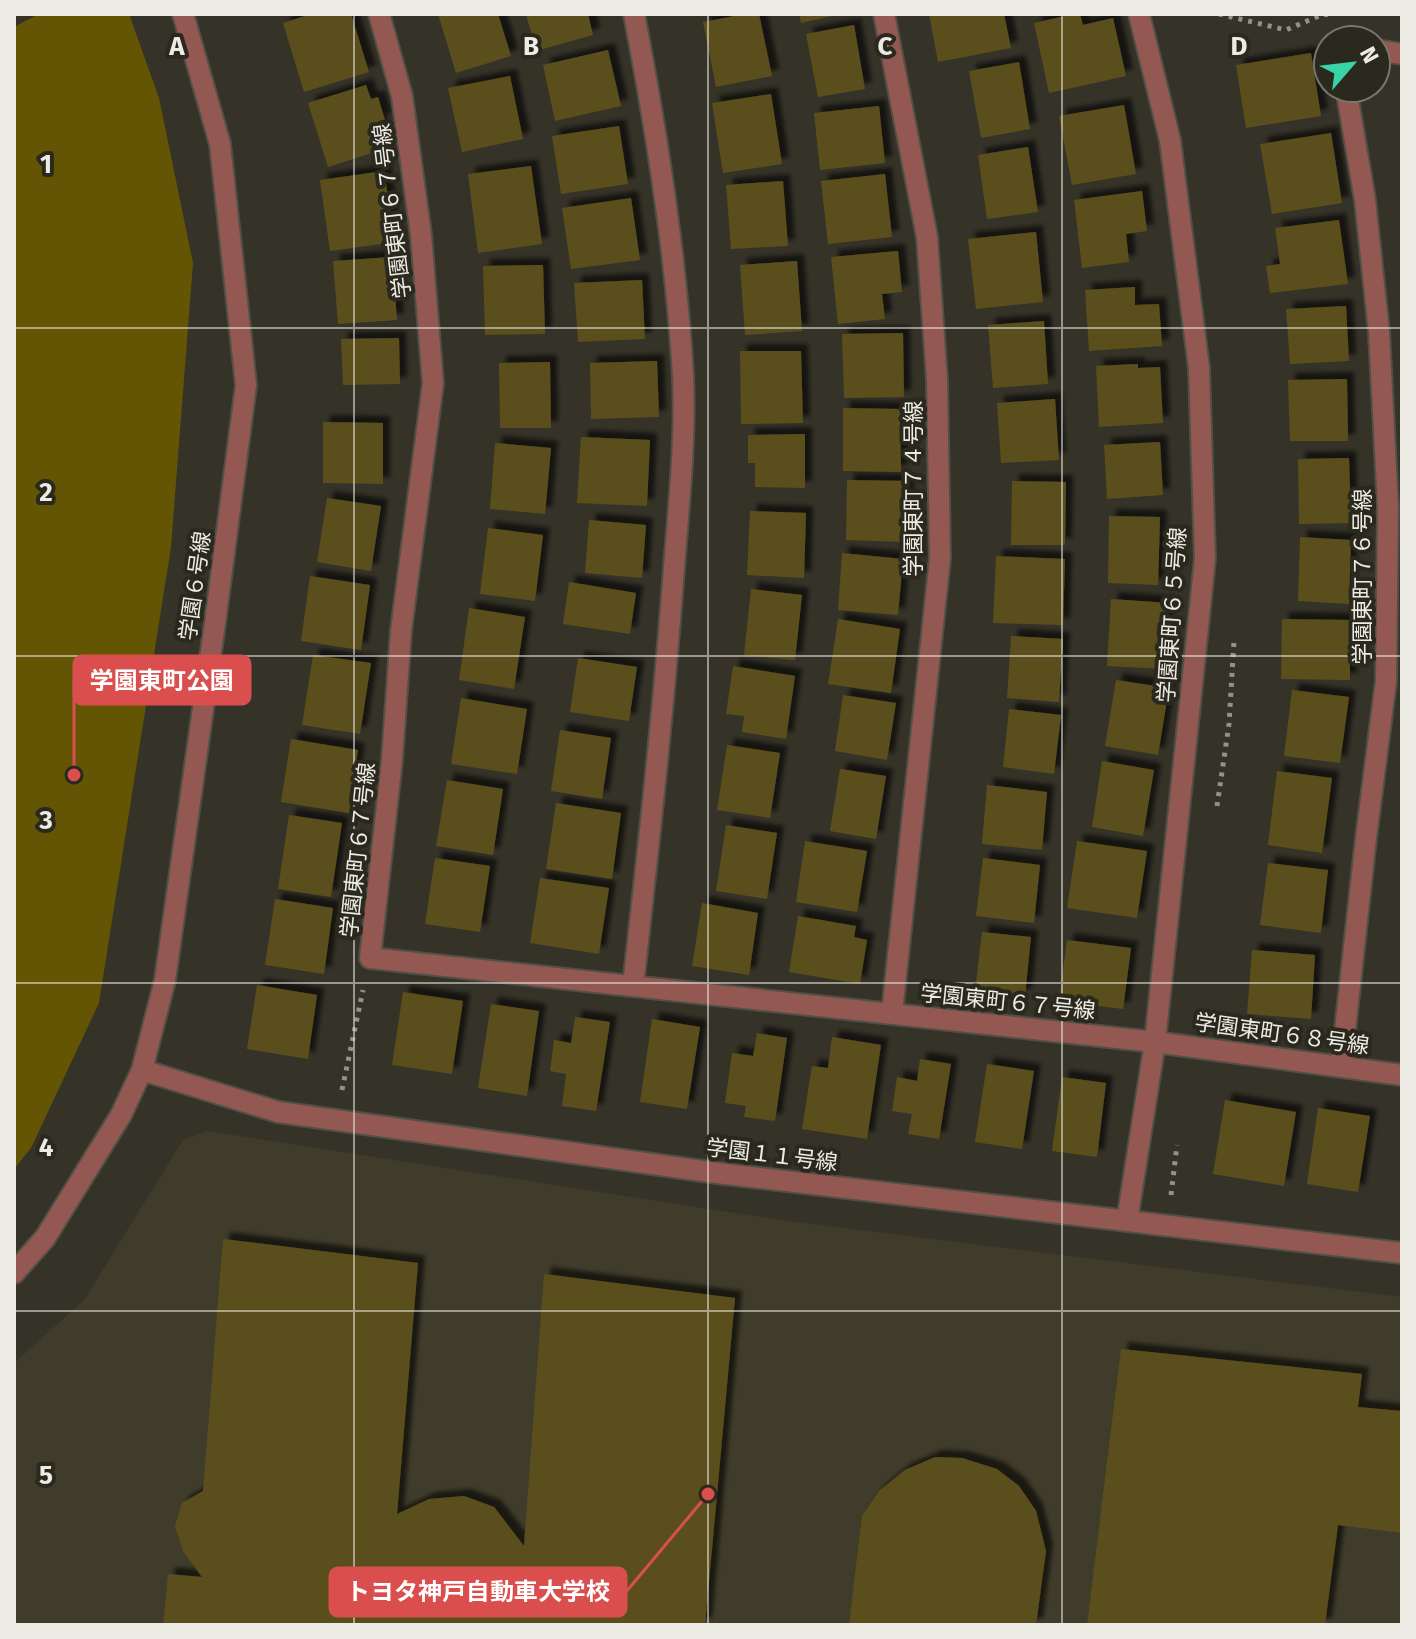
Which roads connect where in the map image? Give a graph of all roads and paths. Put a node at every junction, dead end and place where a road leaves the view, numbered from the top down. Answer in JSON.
{"nodes":[{"id":1,"x":183,"y":14,"type":"edge"},
{"id":2,"x":379,"y":14,"type":"edge"},
{"id":3,"x":634,"y":14,"type":"edge"},
{"id":4,"x":884,"y":14,"type":"edge"},
{"id":5,"x":1139,"y":14,"type":"edge"},
{"id":6,"x":1219,"y":14,"type":"edge"},
{"id":7,"x":1330,"y":14,"type":"edge"},
{"id":8,"x":1349,"y":104,"type":"edge"},
{"id":9,"x":370,"y":958,"type":"junction"},
{"id":10,"x":633,"y":986,"type":"junction"},
{"id":11,"x":892,"y":1013,"type":"junction"},
{"id":12,"x":1155,"y":1042,"type":"junction"},
{"id":13,"x":1341,"y":1067,"type":"junction"},
{"id":14,"x":142,"y":1070,"type":"junction"},
{"id":15,"x":1402,"y":1075,"type":"edge"},
{"id":16,"x":335,"y":1120,"type":"junction"},
{"id":17,"x":1127,"y":1221,"type":"junction"},
{"id":18,"x":1402,"y":1253,"type":"edge"},
{"id":19,"x":14,"y":1273,"type":"edge"}],
"edges":[{"from":1,"to":14,"type":"street","name":"学園６号線"},
{"from":2,"to":9,"type":"street","name":"学園東町６７号線"},
{"from":3,"to":10,"type":"street"},
{"from":4,"to":11,"type":"street","name":"学園東町７４号線"},
{"from":5,"to":12,"type":"street","name":"学園東町６５号線"},
{"from":6,"to":7,"type":"path"},
{"from":8,"to":13,"type":"street","name":"学園東町７６号線"},
{"from":9,"to":10,"type":"street","name":"学園東町６７号線"},
{"from":9,"to":16,"type":"path"},
{"from":10,"to":11,"type":"street","name":"学園東町６７号線"},
{"from":11,"to":12,"type":"street","name":"学園東町６７号線"},
{"from":12,"to":13,"type":"street","name":"学園東町６８号線"},
{"from":12,"to":17,"type":"street","name":"学園東町６５号線"},
{"from":13,"to":15,"type":"street","name":"学園東町６８号線"},
{"from":14,"to":16,"type":"street","name":"学園１１号線"},
{"from":14,"to":19,"type":"street","name":"学園６号線"},
{"from":16,"to":17,"type":"street","name":"学園１１号線"},
{"from":17,"to":18,"type":"street","name":"学園１１号線"}]}
